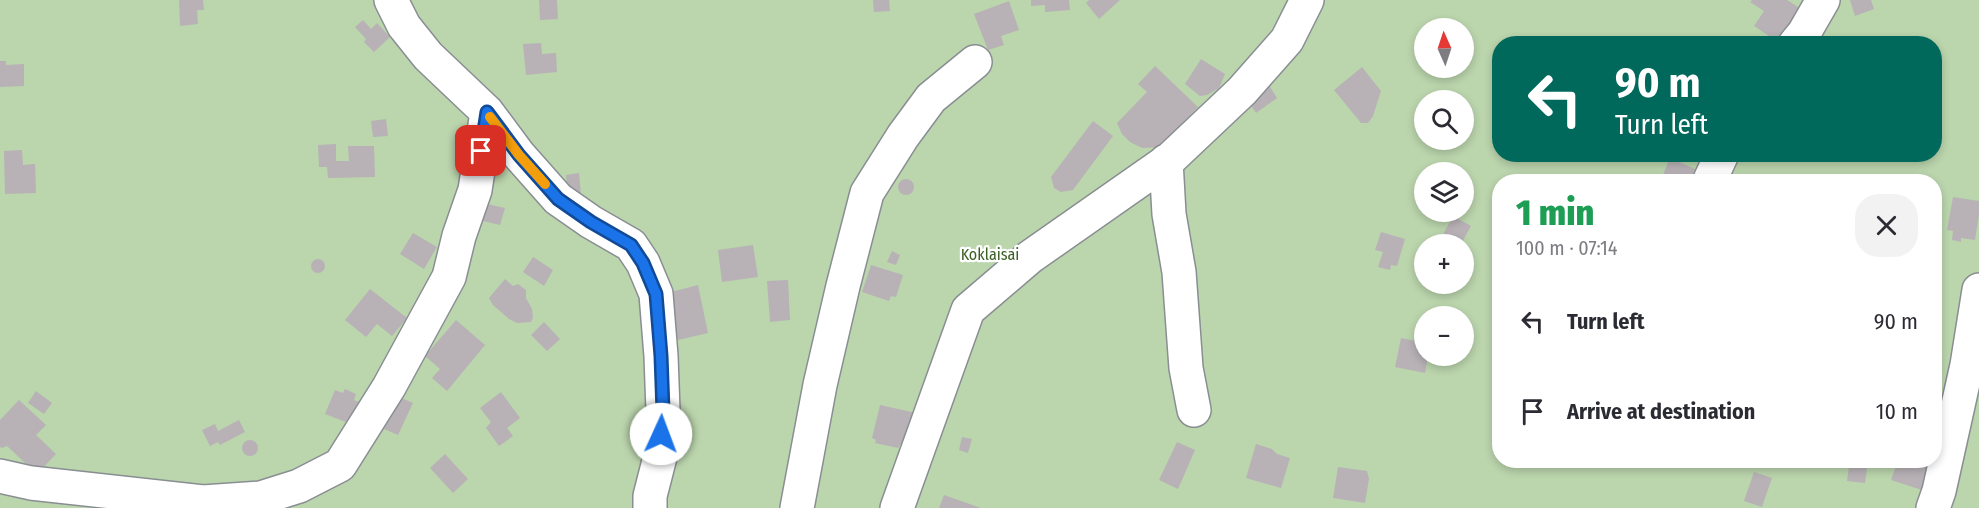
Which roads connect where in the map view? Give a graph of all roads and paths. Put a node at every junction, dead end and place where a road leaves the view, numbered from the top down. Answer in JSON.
{"nodes":[{"id":1,"x":391,"y":0,"type":"edge"},
{"id":2,"x":1307,"y":0,"type":"edge"},
{"id":3,"x":1823,"y":0,"type":"edge"},
{"id":4,"x":1800,"y":36,"type":"edge"},
{"id":5,"x":975,"y":62,"type":"dead end"},
{"id":6,"x":487,"y":112,"type":"junction"},
{"id":7,"x":1166,"y":161,"type":"junction"},
{"id":8,"x":1979,"y":290,"type":"edge"},
{"id":9,"x":1194,"y":410,"type":"dead end"},
{"id":10,"x":0,"y":476,"type":"edge"},
{"id":11,"x":650,"y":508,"type":"edge"},
{"id":12,"x":797,"y":508,"type":"edge"},
{"id":13,"x":897,"y":508,"type":"edge"},
{"id":14,"x":1933,"y":508,"type":"edge"}],
"edges":[{"from":1,"to":6,"type":"street"},
{"from":2,"to":7,"type":"street"},
{"from":3,"to":4,"type":"street"},
{"from":5,"to":12,"type":"street"},
{"from":6,"to":10,"type":"street"},
{"from":6,"to":11,"type":"street"},
{"from":7,"to":9,"type":"street"},
{"from":7,"to":13,"type":"street"},
{"from":8,"to":14,"type":"street"}]}
